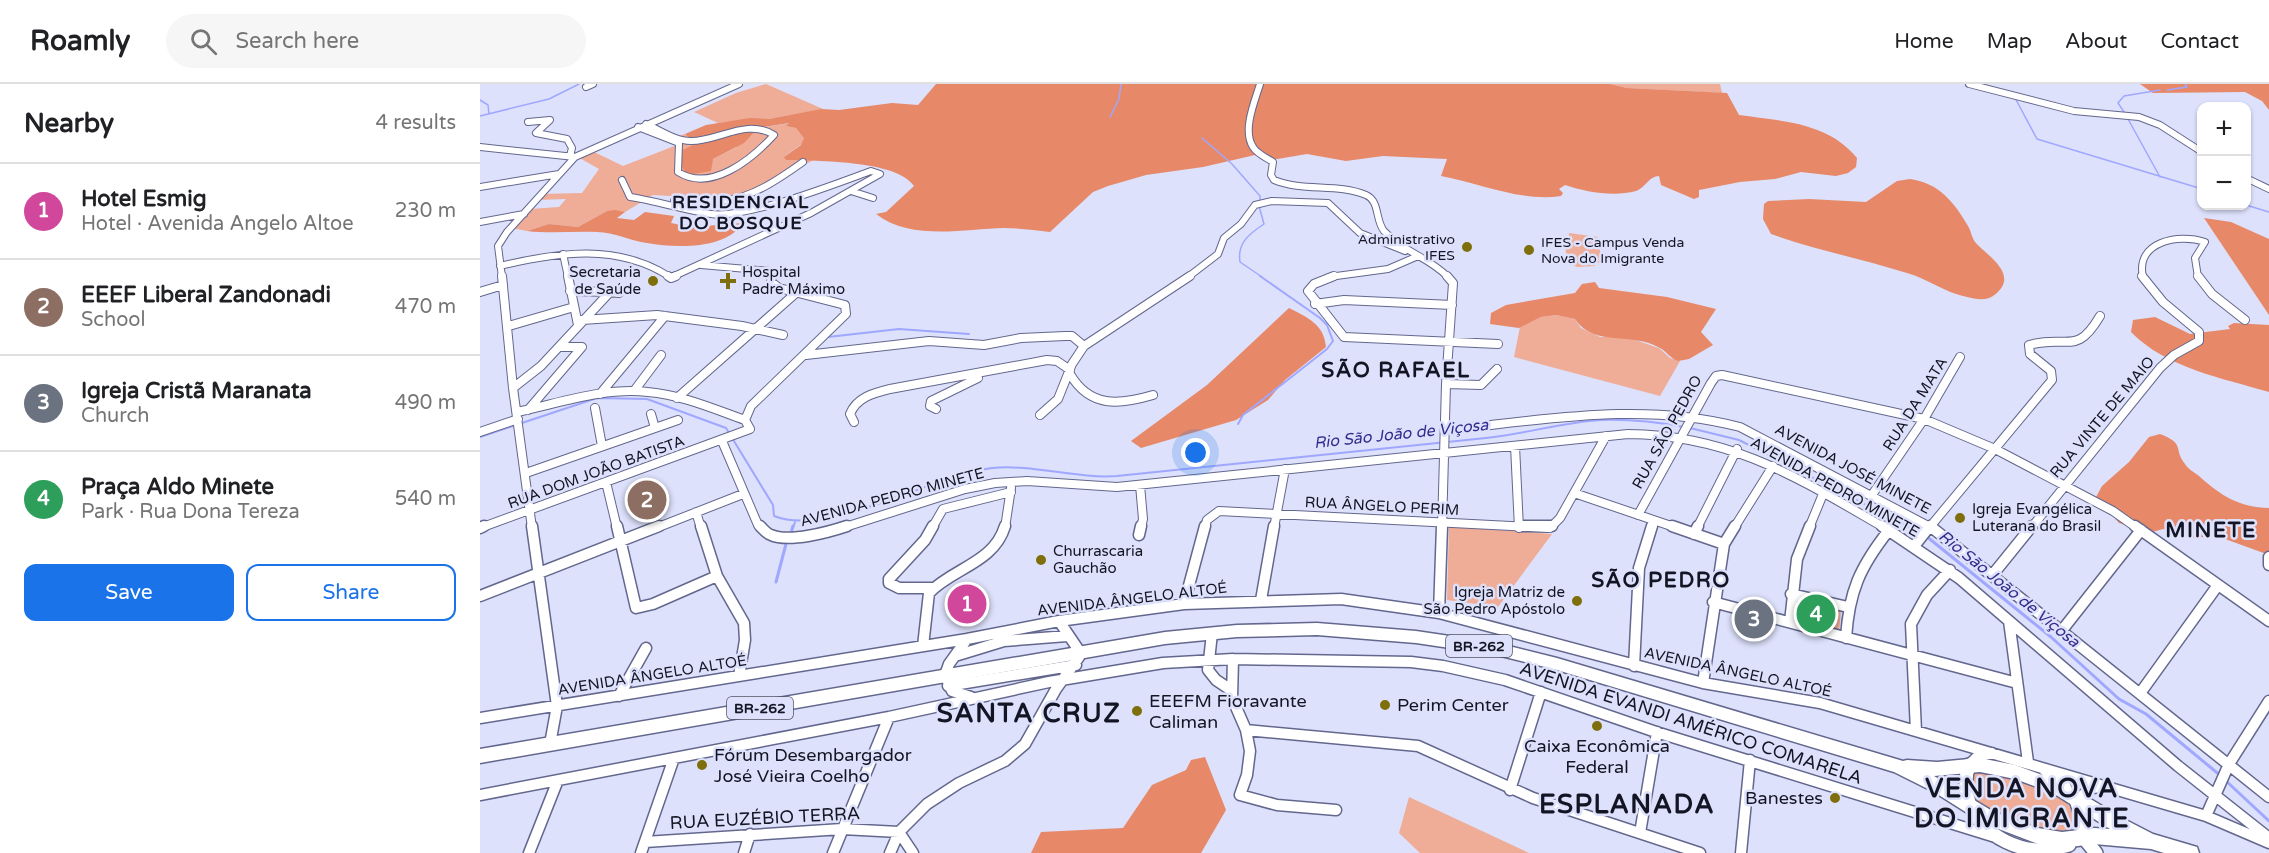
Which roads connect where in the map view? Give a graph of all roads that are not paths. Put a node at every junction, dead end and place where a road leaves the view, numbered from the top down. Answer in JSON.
{"nodes":[{"id":1,"x":593,"y":84,"type":"edge"},
{"id":2,"x":739,"y":84,"type":"edge"},
{"id":3,"x":1260,"y":84,"type":"edge"},
{"id":4,"x":1969,"y":84,"type":"edge"},
{"id":5,"x":586,"y":87,"type":"dead end"},
{"id":6,"x":528,"y":122,"type":"dead end"},
{"id":7,"x":646,"y":124,"type":"junction"},
{"id":8,"x":638,"y":127,"type":"junction"},
{"id":9,"x":698,"y":140,"type":"junction"},
{"id":10,"x":480,"y":147,"type":"edge"},
{"id":11,"x":2197,"y":149,"type":"edge"},
{"id":12,"x":679,"y":151,"type":"junction"},
{"id":13,"x":573,"y":156,"type":"junction"},
{"id":14,"x":803,"y":162,"type":"dead end"},
{"id":15,"x":558,"y":174,"type":"junction"},
{"id":16,"x":622,"y":180,"type":"dead end"},
{"id":17,"x":2251,"y":180,"type":"edge"},
{"id":18,"x":480,"y":188,"type":"edge"},
{"id":19,"x":2269,"y":189,"type":"edge"},
{"id":20,"x":851,"y":191,"type":"junction"},
{"id":21,"x":873,"y":198,"type":"dead end"},
{"id":22,"x":664,"y":202,"type":"junction"},
{"id":23,"x":525,"y":214,"type":"junction"},
{"id":24,"x":480,"y":222,"type":"edge"},
{"id":25,"x":563,"y":254,"type":"junction"},
{"id":26,"x":1415,"y":254,"type":"junction"},
{"id":27,"x":700,"y":265,"type":"junction"},
{"id":28,"x":500,"y":266,"type":"junction"},
{"id":29,"x":503,"y":285,"type":"junction"},
{"id":30,"x":570,"y":291,"type":"junction"},
{"id":31,"x":480,"y":292,"type":"edge"},
{"id":32,"x":610,"y":292,"type":"junction"},
{"id":33,"x":619,"y":293,"type":"dead end"},
{"id":34,"x":796,"y":293,"type":"junction"},
{"id":35,"x":1315,"y":304,"type":"junction"},
{"id":36,"x":1452,"y":305,"type":"junction"},
{"id":37,"x":574,"y":307,"type":"junction"},
{"id":38,"x":665,"y":316,"type":"junction"},
{"id":39,"x":2100,"y":316,"type":"dead end"},
{"id":40,"x":2245,"y":320,"type":"dead end"},
{"id":41,"x":580,"y":322,"type":"junction"},
{"id":42,"x":509,"y":326,"type":"junction"},
{"id":43,"x":756,"y":328,"type":"junction"},
{"id":44,"x":783,"y":335,"type":"dead end"},
{"id":45,"x":1449,"y":342,"type":"junction"},
{"id":46,"x":1498,"y":344,"type":"dead end"},
{"id":47,"x":1084,"y":346,"type":"junction"},
{"id":48,"x":559,"y":347,"type":"junction"},
{"id":49,"x":661,"y":354,"type":"dead end"},
{"id":50,"x":806,"y":356,"type":"junction"},
{"id":51,"x":1960,"y":357,"type":"dead end"},
{"id":52,"x":1497,"y":369,"type":"dead end"},
{"id":53,"x":994,"y":370,"type":"junction"},
{"id":54,"x":1070,"y":372,"type":"junction"},
{"id":55,"x":1446,"y":384,"type":"junction"},
{"id":56,"x":513,"y":388,"type":"junction"},
{"id":57,"x":634,"y":391,"type":"junction"},
{"id":58,"x":600,"y":394,"type":"junction"},
{"id":59,"x":1153,"y":395,"type":"dead end"},
{"id":60,"x":677,"y":398,"type":"junction"},
{"id":61,"x":595,"y":408,"type":"dead end"},
{"id":62,"x":936,"y":409,"type":"dead end"},
{"id":63,"x":528,"y":410,"type":"junction"},
{"id":64,"x":651,"y":414,"type":"dead end"},
{"id":65,"x":1040,"y":415,"type":"dead end"},
{"id":66,"x":1924,"y":419,"type":"junction"},
{"id":67,"x":518,"y":420,"type":"junction"},
{"id":68,"x":678,"y":420,"type":"dead end"},
{"id":69,"x":745,"y":420,"type":"junction"},
{"id":70,"x":854,"y":422,"type":"dead end"},
{"id":71,"x":1686,"y":426,"type":"junction"},
{"id":72,"x":655,"y":428,"type":"junction"},
{"id":73,"x":480,"y":432,"type":"edge"},
{"id":74,"x":1606,"y":436,"type":"junction"},
{"id":75,"x":726,"y":440,"type":"junction"},
{"id":76,"x":1445,"y":442,"type":"junction"},
{"id":77,"x":602,"y":446,"type":"junction"},
{"id":78,"x":1515,"y":446,"type":"junction"},
{"id":79,"x":1737,"y":449,"type":"junction"},
{"id":80,"x":1995,"y":449,"type":"junction"},
{"id":81,"x":1773,"y":466,"type":"junction"},
{"id":82,"x":1285,"y":469,"type":"junction"},
{"id":83,"x":526,"y":473,"type":"junction"},
{"id":84,"x":1011,"y":481,"type":"junction"},
{"id":85,"x":606,"y":482,"type":"junction"},
{"id":86,"x":2064,"y":483,"type":"junction"},
{"id":87,"x":1140,"y":485,"type":"junction"},
{"id":88,"x":1011,"y":492,"type":"junction"},
{"id":89,"x":743,"y":494,"type":"junction"},
{"id":90,"x":1574,"y":494,"type":"junction"},
{"id":91,"x":1823,"y":494,"type":"junction"},
{"id":92,"x":1872,"y":495,"type":"junction"},
{"id":93,"x":530,"y":510,"type":"junction"},
{"id":94,"x":696,"y":512,"type":"junction"},
{"id":95,"x":1279,"y":513,"type":"junction"},
{"id":96,"x":1638,"y":515,"type":"junction"},
{"id":97,"x":1654,"y":521,"type":"junction"},
{"id":98,"x":1443,"y":523,"type":"junction"},
{"id":99,"x":480,"y":528,"type":"edge"},
{"id":100,"x":1519,"y":528,"type":"junction"},
{"id":101,"x":1929,"y":529,"type":"junction"},
{"id":102,"x":1889,"y":530,"type":"junction"},
{"id":103,"x":2141,"y":530,"type":"junction"},
{"id":104,"x":1694,"y":534,"type":"junction"},
{"id":105,"x":1139,"y":536,"type":"dead end"},
{"id":106,"x":620,"y":541,"type":"junction"},
{"id":107,"x":1917,"y":543,"type":"junction"},
{"id":108,"x":1724,"y":544,"type":"junction"},
{"id":109,"x":2269,"y":557,"type":"edge"},
{"id":110,"x":2269,"y":565,"type":"edge"},
{"id":111,"x":1950,"y":570,"type":"junction"},
{"id":112,"x":537,"y":573,"type":"junction"},
{"id":113,"x":1994,"y":573,"type":"junction"},
{"id":114,"x":717,"y":576,"type":"junction"},
{"id":115,"x":2218,"y":585,"type":"junction"},
{"id":116,"x":933,"y":588,"type":"junction"},
{"id":117,"x":1791,"y":594,"type":"junction"},
{"id":118,"x":480,"y":596,"type":"edge"},
{"id":119,"x":1261,"y":600,"type":"junction"},
{"id":120,"x":1713,"y":602,"type":"junction"},
{"id":121,"x":1184,"y":604,"type":"junction"},
{"id":122,"x":1848,"y":607,"type":"junction"},
{"id":123,"x":1440,"y":613,"type":"junction"},
{"id":124,"x":1059,"y":621,"type":"junction"},
{"id":125,"x":2009,"y":621,"type":"junction"},
{"id":126,"x":2269,"y":621,"type":"edge"},
{"id":127,"x":1790,"y":622,"type":"junction"},
{"id":128,"x":2063,"y":629,"type":"junction"},
{"id":129,"x":1212,"y":633,"type":"junction"},
{"id":130,"x":1067,"y":636,"type":"junction"},
{"id":131,"x":1846,"y":638,"type":"junction"},
{"id":132,"x":967,"y":639,"type":"junction"},
{"id":133,"x":923,"y":646,"type":"junction"},
{"id":134,"x":646,"y":648,"type":"dead end"},
{"id":135,"x":955,"y":656,"type":"junction"},
{"id":136,"x":1911,"y":656,"type":"junction"},
{"id":137,"x":1078,"y":658,"type":"junction"},
{"id":138,"x":1233,"y":659,"type":"junction"},
{"id":139,"x":1208,"y":660,"type":"junction"},
{"id":140,"x":1634,"y":666,"type":"junction"},
{"id":141,"x":739,"y":676,"type":"junction"},
{"id":142,"x":1064,"y":680,"type":"junction"},
{"id":143,"x":947,"y":681,"type":"junction"},
{"id":144,"x":1702,"y":683,"type":"junction"},
{"id":145,"x":2017,"y":683,"type":"junction"},
{"id":146,"x":1231,"y":690,"type":"junction"},
{"id":147,"x":1541,"y":692,"type":"junction"},
{"id":148,"x":2141,"y":692,"type":"junction"},
{"id":149,"x":619,"y":696,"type":"junction"},
{"id":150,"x":974,"y":698,"type":"junction"},
{"id":151,"x":2269,"y":701,"type":"edge"},
{"id":152,"x":557,"y":706,"type":"junction"},
{"id":153,"x":889,"y":717,"type":"junction"},
{"id":154,"x":480,"y":718,"type":"edge"},
{"id":155,"x":1246,"y":730,"type":"junction"},
{"id":156,"x":1916,"y":731,"type":"junction"},
{"id":157,"x":1658,"y":732,"type":"junction"},
{"id":158,"x":550,"y":744,"type":"junction"},
{"id":159,"x":1995,"y":752,"type":"junction"},
{"id":160,"x":480,"y":756,"type":"edge"},
{"id":161,"x":674,"y":758,"type":"junction"},
{"id":162,"x":1750,"y":760,"type":"junction"},
{"id":163,"x":2033,"y":763,"type":"junction"},
{"id":164,"x":1969,"y":765,"type":"junction"},
{"id":165,"x":1897,"y":766,"type":"junction"},
{"id":166,"x":2228,"y":768,"type":"junction"},
{"id":167,"x":558,"y":780,"type":"junction"},
{"id":168,"x":2110,"y":786,"type":"junction"},
{"id":169,"x":1510,"y":789,"type":"junction"},
{"id":170,"x":480,"y":793,"type":"edge"},
{"id":171,"x":2214,"y":796,"type":"junction"},
{"id":172,"x":2269,"y":797,"type":"edge"},
{"id":173,"x":2076,"y":800,"type":"junction"},
{"id":174,"x":1968,"y":807,"type":"junction"},
{"id":175,"x":1336,"y":810,"type":"dead end"},
{"id":176,"x":2206,"y":816,"type":"junction"},
{"id":177,"x":842,"y":829,"type":"junction"},
{"id":178,"x":899,"y":832,"type":"junction"},
{"id":179,"x":1640,"y":833,"type":"junction"},
{"id":180,"x":750,"y":834,"type":"junction"},
{"id":181,"x":2151,"y":841,"type":"junction"},
{"id":182,"x":2269,"y":841,"type":"edge"},
{"id":183,"x":2086,"y":844,"type":"edge"},
{"id":184,"x":2009,"y":845,"type":"edge"},
{"id":185,"x":643,"y":848,"type":"edge"},
{"id":186,"x":2040,"y":851,"type":"edge"},
{"id":187,"x":530,"y":853,"type":"edge"},
{"id":188,"x":744,"y":853,"type":"edge"},
{"id":189,"x":833,"y":853,"type":"edge"},
{"id":190,"x":890,"y":853,"type":"edge"},
{"id":191,"x":913,"y":853,"type":"edge"},
{"id":192,"x":1700,"y":853,"type":"edge"},
{"id":193,"x":1741,"y":853,"type":"edge"},
{"id":194,"x":2191,"y":853,"type":"edge"}],
"edges":[{"from":1,"to":5,"type":"street"},
{"from":2,"to":7,"type":"street"},
{"from":3,"to":26,"type":"street"},
{"from":4,"to":11,"type":"street"},
{"from":6,"to":13,"type":"street"},
{"from":7,"to":8,"type":"street"},
{"from":7,"to":9,"type":"street"},
{"from":8,"to":12,"type":"street"},
{"from":8,"to":13,"type":"street"},
{"from":9,"to":12,"type":"street"},
{"from":9,"to":12,"type":"street"},
{"from":10,"to":13,"type":"street"},
{"from":13,"to":15,"type":"street"},
{"from":14,"to":22,"type":"street"},
{"from":15,"to":18,"type":"street"},
{"from":15,"to":23,"type":"street"},
{"from":16,"to":22,"type":"street"},
{"from":17,"to":19,"type":"street"},
{"from":20,"to":21,"type":"street"},
{"from":20,"to":22,"type":"street"},
{"from":20,"to":27,"type":"street"},
{"from":23,"to":24,"type":"street"},
{"from":23,"to":28,"type":"street"},
{"from":25,"to":27,"type":"street"},
{"from":25,"to":28,"type":"street"},
{"from":25,"to":30,"type":"street"},
{"from":26,"to":35,"type":"street"},
{"from":26,"to":36,"type":"street"},
{"from":26,"to":47,"type":"street"},
{"from":27,"to":34,"type":"street"},
{"from":28,"to":29,"type":"street"},
{"from":29,"to":31,"type":"street"},
{"from":29,"to":42,"type":"street"},
{"from":30,"to":32,"type":"street"},
{"from":30,"to":37,"type":"street"},
{"from":32,"to":33,"type":"street"},
{"from":32,"to":41,"type":"street"},
{"from":34,"to":43,"type":"street"},
{"from":34,"to":50,"type":"street"},
{"from":35,"to":36,"type":"street"},
{"from":35,"to":45,"type":"street"},
{"from":36,"to":45,"type":"street"},
{"from":37,"to":41,"type":"street"},
{"from":37,"to":42,"type":"street"},
{"from":38,"to":41,"type":"street"},
{"from":38,"to":43,"type":"street"},
{"from":38,"to":58,"type":"street"},
{"from":39,"to":80,"type":"street"},
{"from":40,"to":86,"type":"street","name":"RUA VINTE DE MAIO"},
{"from":41,"to":48,"type":"street"},
{"from":42,"to":56,"type":"street"},
{"from":43,"to":44,"type":"street"},
{"from":43,"to":60,"type":"street"},
{"from":45,"to":46,"type":"street"},
{"from":45,"to":55,"type":"street"},
{"from":47,"to":50,"type":"street"},
{"from":47,"to":54,"type":"street"},
{"from":48,"to":56,"type":"street"},
{"from":48,"to":63,"type":"street"},
{"from":49,"to":57,"type":"street"},
{"from":50,"to":69,"type":"street"},
{"from":51,"to":66,"type":"street","name":"RUA DA MATA"},
{"from":52,"to":55,"type":"street"},
{"from":53,"to":54,"type":"street"},
{"from":53,"to":62,"type":"street"},
{"from":53,"to":70,"type":"street"},
{"from":54,"to":59,"type":"street"},
{"from":54,"to":65,"type":"street"},
{"from":55,"to":76,"type":"street"},
{"from":56,"to":67,"type":"street"},
{"from":57,"to":58,"type":"street"},
{"from":57,"to":60,"type":"street"},
{"from":58,"to":63,"type":"street"},
{"from":60,"to":69,"type":"street"},
{"from":61,"to":77,"type":"street"},
{"from":63,"to":67,"type":"street"},
{"from":64,"to":72,"type":"street"},
{"from":66,"to":71,"type":"street","name":"RUA SÃO PEDRO"},
{"from":66,"to":80,"type":"street"},
{"from":66,"to":92,"type":"street","name":"RUA DA MATA"},
{"from":67,"to":73,"type":"street"},
{"from":67,"to":83,"type":"street"},
{"from":68,"to":72,"type":"street"},
{"from":69,"to":75,"type":"street","name":"RUA DOM JOÃO BATISTA"},
{"from":71,"to":74,"type":"street","name":"AVENIDA PEDRO MINETE"},
{"from":71,"to":76,"type":"street"},
{"from":71,"to":79,"type":"street","name":"AVENIDA PEDRO MINETE"},
{"from":71,"to":92,"type":"street","name":"AVENIDA JOSÉ MINETE"},
{"from":71,"to":96,"type":"street","name":"RUA SÃO PEDRO"},
{"from":72,"to":77,"type":"street"},
{"from":74,"to":78,"type":"street","name":"AVENIDA PEDRO MINETE"},
{"from":74,"to":90,"type":"street"},
{"from":75,"to":85,"type":"street","name":"RUA DOM JOÃO BATISTA"},
{"from":75,"to":89,"type":"street"},
{"from":76,"to":78,"type":"street","name":"AVENIDA PEDRO MINETE"},
{"from":76,"to":82,"type":"street","name":"AVENIDA PEDRO MINETE"},
{"from":76,"to":98,"type":"street"},
{"from":77,"to":83,"type":"street"},
{"from":78,"to":100,"type":"street"},
{"from":79,"to":81,"type":"street","name":"AVENIDA PEDRO MINETE"},
{"from":79,"to":104,"type":"street"},
{"from":80,"to":86,"type":"street"},
{"from":80,"to":101,"type":"street"},
{"from":81,"to":91,"type":"street","name":"AVENIDA PEDRO MINETE"},
{"from":81,"to":108,"type":"street"},
{"from":82,"to":87,"type":"street","name":"AVENIDA PEDRO MINETE"},
{"from":82,"to":95,"type":"street"},
{"from":83,"to":93,"type":"street"},
{"from":84,"to":87,"type":"street","name":"AVENIDA PEDRO MINETE"},
{"from":84,"to":88,"type":"street"},
{"from":84,"to":89,"type":"street","name":"AVENIDA PEDRO MINETE"},
{"from":85,"to":93,"type":"street","name":"RUA DOM JOÃO BATISTA"},
{"from":85,"to":106,"type":"street"},
{"from":86,"to":103,"type":"street"},
{"from":86,"to":113,"type":"street","name":"RUA VINTE DE MAIO"},
{"from":87,"to":105,"type":"street"},
{"from":88,"to":116,"type":"street"},
{"from":88,"to":116,"type":"street"},
{"from":89,"to":94,"type":"street"},
{"from":90,"to":96,"type":"street"},
{"from":90,"to":100,"type":"street","name":"RUA ÂNGELO PERIM"},
{"from":91,"to":102,"type":"street","name":"AVENIDA PEDRO MINETE"},
{"from":91,"to":117,"type":"street"},
{"from":92,"to":101,"type":"street","name":"AVENIDA JOSÉ MINETE"},
{"from":93,"to":99,"type":"street","name":"RUA DOM JOÃO BATISTA"},
{"from":93,"to":112,"type":"street"},
{"from":94,"to":106,"type":"street"},
{"from":94,"to":114,"type":"street"},
{"from":95,"to":98,"type":"street","name":"RUA ÂNGELO PERIM"},
{"from":95,"to":119,"type":"street"},
{"from":95,"to":121,"type":"street","name":"RUA ÂNGELO PERIM"},
{"from":96,"to":97,"type":"street"},
{"from":97,"to":104,"type":"street"},
{"from":97,"to":140,"type":"street"},
{"from":98,"to":100,"type":"street","name":"RUA ÂNGELO PERIM"},
{"from":98,"to":123,"type":"street"},
{"from":101,"to":107,"type":"street"},
{"from":101,"to":113,"type":"street","name":"AVENIDA JOSÉ MINETE"},
{"from":102,"to":107,"type":"street","name":"AVENIDA PEDRO MINETE"},
{"from":102,"to":122,"type":"street"},
{"from":103,"to":115,"type":"street"},
{"from":103,"to":128,"type":"street"},
{"from":104,"to":108,"type":"street"},
{"from":106,"to":112,"type":"street"},
{"from":106,"to":114,"type":"street"},
{"from":107,"to":111,"type":"street","name":"AVENIDA PEDRO MINETE"},
{"from":108,"to":120,"type":"street"},
{"from":109,"to":110,"type":"street"},
{"from":111,"to":125,"type":"street","name":"AVENIDA PEDRO MINETE"},
{"from":111,"to":136,"type":"street"},
{"from":112,"to":118,"type":"street"},
{"from":112,"to":152,"type":"street"},
{"from":113,"to":128,"type":"street","name":"AVENIDA JOSÉ MINETE"},
{"from":114,"to":141,"type":"street"},
{"from":115,"to":126,"type":"street"},
{"from":115,"to":148,"type":"street"},
{"from":116,"to":133,"type":"street"},
{"from":117,"to":122,"type":"street"},
{"from":117,"to":127,"type":"street"},
{"from":119,"to":121,"type":"street","name":"AVENIDA ÂNGELO ALTOÉ"},
{"from":119,"to":123,"type":"street","name":"AVENIDA ÂNGELO ALTOÉ"},
{"from":120,"to":127,"type":"street"},
{"from":120,"to":144,"type":"street"},
{"from":121,"to":124,"type":"street","name":"AVENIDA ÂNGELO ALTOÉ"},
{"from":122,"to":131,"type":"street"},
{"from":123,"to":140,"type":"street","name":"AVENIDA ÂNGELO ALTOÉ"},
{"from":124,"to":130,"type":"street"},
{"from":124,"to":132,"type":"street","name":"AVENIDA ÂNGELO ALTOÉ"},
{"from":125,"to":145,"type":"street"},
{"from":125,"to":171,"type":"street","name":"AVENIDA PEDRO MINETE"},
{"from":127,"to":131,"type":"street"},
{"from":128,"to":148,"type":"street","name":"AVENIDA JOSÉ MINETE"},
{"from":129,"to":137,"type":"highway","number":"BR-262"},
{"from":129,"to":139,"type":"street"},
{"from":129,"to":165,"type":"highway","number":"BR-262"},
{"from":130,"to":135,"type":"street"},
{"from":130,"to":137,"type":"street"},
{"from":131,"to":136,"type":"street"},
{"from":132,"to":133,"type":"street","name":"AVENIDA ÂNGELO ALTOÉ"},
{"from":132,"to":135,"type":"street"},
{"from":133,"to":141,"type":"street","name":"AVENIDA ÂNGELO ALTOÉ"},
{"from":134,"to":149,"type":"street"},
{"from":135,"to":143,"type":"street"},
{"from":136,"to":145,"type":"street"},
{"from":136,"to":156,"type":"street"},
{"from":137,"to":142,"type":"street"},
{"from":137,"to":143,"type":"highway","number":"BR-262"},
{"from":138,"to":139,"type":"street","name":"AVENIDA EVANDI AMÉRICO COMARELA"},
{"from":138,"to":146,"type":"street"},
{"from":138,"to":147,"type":"street","name":"AVENIDA EVANDI AMÉRICO COMARELA"},
{"from":139,"to":142,"type":"street","name":"AVENIDA EVANDI AMÉRICO COMARELA"},
{"from":139,"to":146,"type":"street"},
{"from":140,"to":144,"type":"street","name":"AVENIDA ÂNGELO ALTOÉ"},
{"from":141,"to":149,"type":"street","name":"AVENIDA ÂNGELO ALTOÉ"},
{"from":142,"to":150,"type":"street","name":"AVENIDA EVANDI AMÉRICO COMARELA"},
{"from":142,"to":178,"type":"street"},
{"from":143,"to":150,"type":"street"},
{"from":143,"to":158,"type":"highway","number":"BR-262"},
{"from":144,"to":156,"type":"street","name":"AVENIDA ÂNGELO ALTOÉ"},
{"from":145,"to":163,"type":"street"},
{"from":146,"to":155,"type":"street"},
{"from":147,"to":157,"type":"street","name":"AVENIDA EVANDI AMÉRICO COMARELA"},
{"from":147,"to":169,"type":"street"},
{"from":148,"to":166,"type":"street","name":"AVENIDA JOSÉ MINETE"},
{"from":149,"to":152,"type":"street","name":"AVENIDA ÂNGELO ALTOÉ"},
{"from":150,"to":153,"type":"street","name":"AVENIDA EVANDI AMÉRICO COMARELA"},
{"from":151,"to":166,"type":"street"},
{"from":152,"to":154,"type":"street","name":"AVENIDA ÂNGELO ALTOÉ"},
{"from":152,"to":158,"type":"street"},
{"from":153,"to":161,"type":"street","name":"AVENIDA EVANDI AMÉRICO COMARELA"},
{"from":153,"to":177,"type":"street"},
{"from":155,"to":169,"type":"street"},
{"from":155,"to":175,"type":"street"},
{"from":156,"to":159,"type":"street","name":"AVENIDA ÂNGELO ALTOÉ"},
{"from":157,"to":162,"type":"street","name":"AVENIDA EVANDI AMÉRICO COMARELA"},
{"from":157,"to":179,"type":"street"},
{"from":158,"to":160,"type":"highway","number":"BR-262"},
{"from":159,"to":163,"type":"street","name":"AVENIDA ÂNGELO ALTOÉ"},
{"from":159,"to":164,"type":"street"},
{"from":161,"to":167,"type":"street","name":"AVENIDA EVANDI AMÉRICO COMARELA"},
{"from":161,"to":185,"type":"street"},
{"from":162,"to":184,"type":"street","name":"AVENIDA EVANDI AMÉRICO COMARELA"},
{"from":162,"to":193,"type":"street"},
{"from":163,"to":168,"type":"street","name":"AVENIDA ÂNGELO ALTOÉ"},
{"from":163,"to":173,"type":"street"},
{"from":164,"to":165,"type":"highway","number":"BR-262"},
{"from":164,"to":173,"type":"highway","number":"BR-262"},
{"from":164,"to":174,"type":"main road"},
{"from":165,"to":174,"type":"highway","number":"BR-262"},
{"from":166,"to":171,"type":"street"},
{"from":166,"to":172,"type":"street","name":"AVENIDA JOSÉ MINETE"},
{"from":167,"to":170,"type":"street","name":"AVENIDA EVANDI AMÉRICO COMARELA"},
{"from":167,"to":187,"type":"street"},
{"from":168,"to":173,"type":"street"},
{"from":168,"to":176,"type":"street","name":"AVENIDA ÂNGELO ALTOÉ"},
{"from":169,"to":179,"type":"street"},
{"from":171,"to":176,"type":"street"},
{"from":171,"to":182,"type":"street","name":"AVENIDA PEDRO MINETE"},
{"from":173,"to":181,"type":"highway","number":"BR-262"},
{"from":173,"to":183,"type":"main road"},
{"from":174,"to":183,"type":"highway","number":"BR-262"},
{"from":174,"to":184,"type":"main road"},
{"from":176,"to":182,"type":"street","name":"AVENIDA ÂNGELO ALTOÉ"},
{"from":177,"to":178,"type":"street","name":"RUA EUZÉBIO TERRA"},
{"from":177,"to":180,"type":"street","name":"RUA EUZÉBIO TERRA"},
{"from":177,"to":189,"type":"street"},
{"from":178,"to":190,"type":"street"},
{"from":178,"to":191,"type":"street"},
{"from":179,"to":192,"type":"street"},
{"from":180,"to":185,"type":"street","name":"RUA EUZÉBIO TERRA"},
{"from":180,"to":188,"type":"street"},
{"from":181,"to":183,"type":"highway","number":"BR-262"},
{"from":181,"to":194,"type":"highway","number":"BR-262"},
{"from":183,"to":186,"type":"main road"},
{"from":184,"to":186,"type":"main road"}]}
